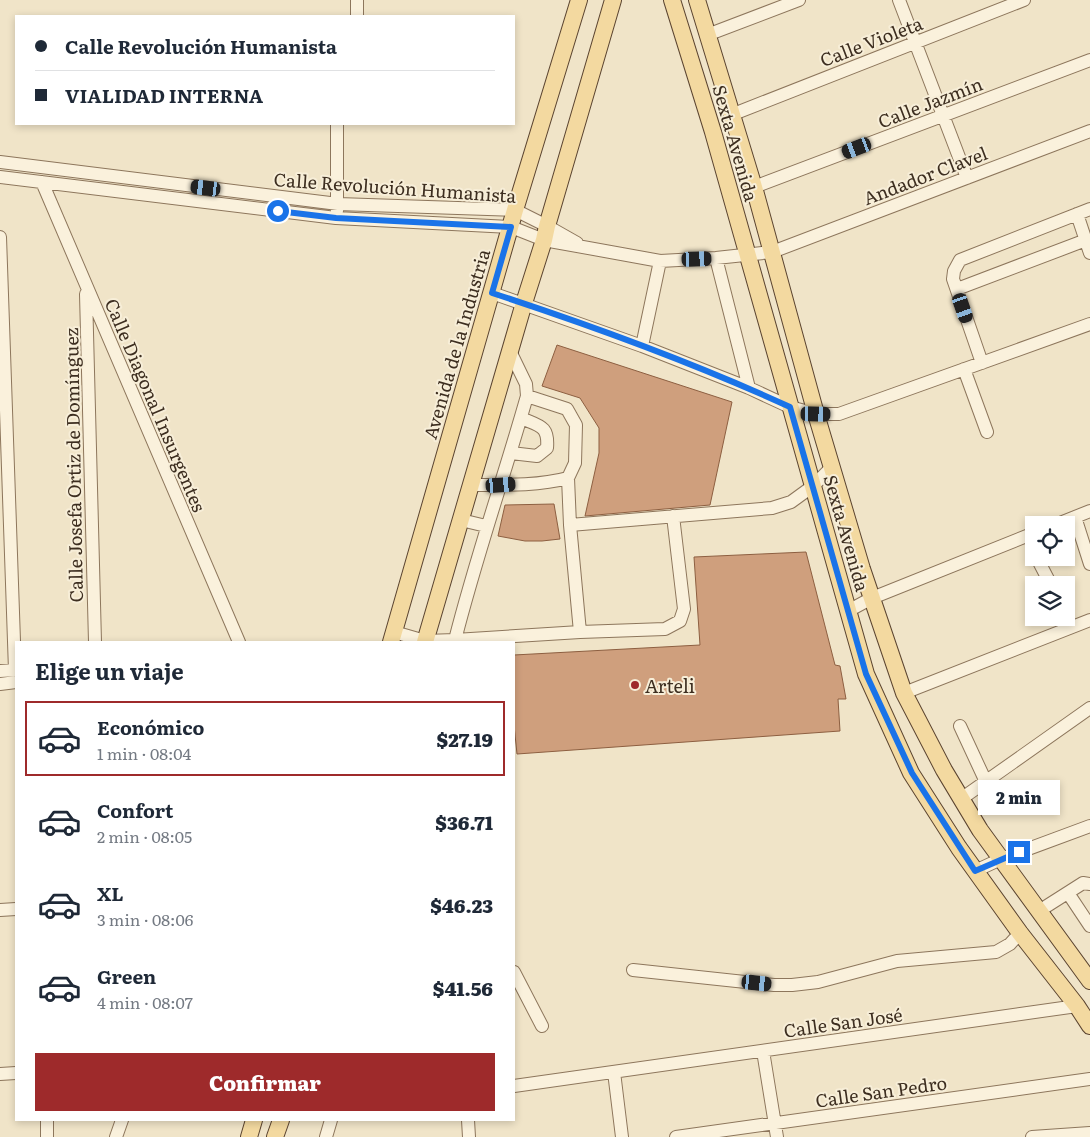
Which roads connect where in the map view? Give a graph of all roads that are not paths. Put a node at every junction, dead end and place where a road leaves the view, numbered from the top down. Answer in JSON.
{"nodes":[{"id":1,"x":357,"y":0,"type":"edge"},
{"id":2,"x":580,"y":0,"type":"edge"},
{"id":3,"x":613,"y":0,"type":"edge"},
{"id":4,"x":672,"y":0,"type":"edge"},
{"id":5,"x":697,"y":0,"type":"edge"},
{"id":6,"x":799,"y":0,"type":"edge"},
{"id":7,"x":899,"y":0,"type":"edge"},
{"id":8,"x":1024,"y":0,"type":"edge"},
{"id":9,"x":357,"y":15,"type":"edge"},
{"id":10,"x":708,"y":36,"type":"junction"},
{"id":11,"x":915,"y":43,"type":"junction"},
{"id":12,"x":1090,"y":60,"type":"edge"},
{"id":13,"x":732,"y":114,"type":"junction"},
{"id":14,"x":943,"y":116,"type":"junction"},
{"id":15,"x":337,"y":125,"type":"edge"},
{"id":16,"x":1090,"y":130,"type":"edge"},
{"id":17,"x":0,"y":162,"type":"edge"},
{"id":18,"x":0,"y":177,"type":"edge"},
{"id":19,"x":967,"y":178,"type":"junction"},
{"id":20,"x":42,"y":182,"type":"junction"},
{"id":21,"x":754,"y":187,"type":"junction"},
{"id":22,"x":338,"y":204,"type":"junction"},
{"id":23,"x":1090,"y":209,"type":"edge"},
{"id":24,"x":515,"y":210,"type":"junction"},
{"id":25,"x":1078,"y":214,"type":"junction"},
{"id":26,"x":336,"y":218,"type":"junction"},
{"id":27,"x":511,"y":227,"type":"junction"},
{"id":28,"x":546,"y":233,"type":"junction"},
{"id":29,"x":0,"y":238,"type":"edge"},
{"id":30,"x":1086,"y":240,"type":"junction"},
{"id":31,"x":772,"y":252,"type":"junction"},
{"id":32,"x":1090,"y":253,"type":"edge"},
{"id":33,"x":748,"y":255,"type":"junction"},
{"id":34,"x":716,"y":258,"type":"junction"},
{"id":35,"x":660,"y":261,"type":"junction"},
{"id":36,"x":86,"y":286,"type":"junction"},
{"id":37,"x":957,"y":289,"type":"junction"},
{"id":38,"x":492,"y":293,"type":"junction"},
{"id":39,"x":524,"y":303,"type":"junction"},
{"id":40,"x":1090,"y":324,"type":"edge"},
{"id":41,"x":642,"y":346,"type":"junction"},
{"id":42,"x":510,"y":351,"type":"junction"},
{"id":43,"x":982,"y":363,"type":"junction"},
{"id":44,"x":964,"y":369,"type":"junction"},
{"id":45,"x":748,"y":388,"type":"junction"},
{"id":46,"x":527,"y":396,"type":"junction"},
{"id":47,"x":790,"y":407,"type":"junction"},
{"id":48,"x":816,"y":414,"type":"junction"},
{"id":49,"x":521,"y":418,"type":"junction"},
{"id":50,"x":987,"y":432,"type":"dead end"},
{"id":51,"x":511,"y":453,"type":"junction"},
{"id":52,"x":833,"y":466,"type":"junction"},
{"id":53,"x":568,"y":478,"type":"junction"},
{"id":54,"x":472,"y":485,"type":"junction"},
{"id":55,"x":501,"y":485,"type":"junction"},
{"id":56,"x":813,"y":486,"type":"junction"},
{"id":57,"x":1090,"y":511,"type":"edge"},
{"id":58,"x":673,"y":516,"type":"junction"},
{"id":59,"x":1075,"y":517,"type":"joint"},
{"id":60,"x":461,"y":520,"type":"junction"},
{"id":61,"x":570,"y":525,"type":"junction"},
{"id":62,"x":486,"y":526,"type":"junction"},
{"id":63,"x":1025,"y":537,"type":"edge"},
{"id":64,"x":1090,"y":564,"type":"edge"},
{"id":65,"x":872,"y":598,"type":"junction"},
{"id":66,"x":848,"y":611,"type":"junction"},
{"id":67,"x":1090,"y":620,"type":"edge"},
{"id":68,"x":580,"y":632,"type":"junction"},
{"id":69,"x":392,"y":637,"type":"edge"},
{"id":70,"x":455,"y":640,"type":"junction"},
{"id":71,"x":95,"y":641,"type":"edge"},
{"id":72,"x":239,"y":641,"type":"edge"},
{"id":73,"x":418,"y":641,"type":"edge"},
{"id":74,"x":425,"y":641,"type":"edge"},
{"id":75,"x":440,"y":641,"type":"edge"},
{"id":76,"x":15,"y":647,"type":"edge"},
{"id":77,"x":0,"y":671,"type":"edge"},
{"id":78,"x":15,"y":674,"type":"edge"},
{"id":79,"x":15,"y":675,"type":"edge"},
{"id":80,"x":0,"y":684,"type":"edge"},
{"id":81,"x":904,"y":693,"type":"junction"},
{"id":82,"x":1090,"y":708,"type":"edge"},
{"id":83,"x":960,"y":726,"type":"dead end"},
{"id":84,"x":986,"y":782,"type":"junction"},
{"id":85,"x":962,"y":799,"type":"junction"},
{"id":86,"x":1090,"y":826,"type":"edge"},
{"id":87,"x":1001,"y":859,"type":"junction"},
{"id":88,"x":975,"y":871,"type":"junction"},
{"id":89,"x":1090,"y":884,"type":"edge"},
{"id":90,"x":1068,"y":893,"type":"junction"},
{"id":91,"x":15,"y":909,"type":"edge"},
{"id":92,"x":0,"y":910,"type":"edge"},
{"id":93,"x":1039,"y":911,"type":"junction"},
{"id":94,"x":1090,"y":926,"type":"edge"},
{"id":95,"x":1020,"y":933,"type":"junction"},
{"id":96,"x":633,"y":970,"type":"dead end"},
{"id":97,"x":515,"y":974,"type":"edge"},
{"id":98,"x":1090,"y":981,"type":"edge"},
{"id":99,"x":1077,"y":1006,"type":"junction"},
{"id":100,"x":542,"y":1026,"type":"dead end"},
{"id":101,"x":1090,"y":1026,"type":"edge"},
{"id":102,"x":764,"y":1051,"type":"junction"},
{"id":103,"x":614,"y":1072,"type":"junction"},
{"id":104,"x":15,"y":1073,"type":"edge"},
{"id":105,"x":0,"y":1074,"type":"edge"},
{"id":106,"x":1090,"y":1079,"type":"edge"},
{"id":107,"x":515,"y":1086,"type":"edge"},
{"id":108,"x":46,"y":1121,"type":"edge"},
{"id":109,"x":122,"y":1121,"type":"edge"},
{"id":110,"x":254,"y":1121,"type":"edge"},
{"id":111,"x":280,"y":1121,"type":"edge"},
{"id":112,"x":331,"y":1121,"type":"edge"},
{"id":113,"x":468,"y":1121,"type":"edge"},
{"id":114,"x":775,"y":1123,"type":"junction"},
{"id":115,"x":1090,"y":1133,"type":"edge"},
{"id":116,"x":47,"y":1137,"type":"edge"},
{"id":117,"x":116,"y":1137,"type":"edge"},
{"id":118,"x":249,"y":1137,"type":"edge"},
{"id":119,"x":275,"y":1137,"type":"edge"},
{"id":120,"x":326,"y":1137,"type":"edge"},
{"id":121,"x":469,"y":1137,"type":"edge"},
{"id":122,"x":622,"y":1137,"type":"edge"},
{"id":123,"x":676,"y":1137,"type":"edge"},
{"id":124,"x":777,"y":1137,"type":"edge"},
{"id":125,"x":1032,"y":1137,"type":"edge"}],
"edges":[{"from":1,"to":9,"type":"street"},
{"from":2,"to":24,"type":"main road","name":"Avenida de la Industria"},
{"from":3,"to":28,"type":"main road"},
{"from":4,"to":33,"type":"main road","name":"Sexta Avenida"},
{"from":5,"to":10,"type":"main road","name":"Sexta Avenida"},
{"from":6,"to":10,"type":"street"},
{"from":7,"to":11,"type":"street"},
{"from":8,"to":11,"type":"street","name":"Calle Violeta"},
{"from":10,"to":13,"type":"main road","name":"Sexta Avenida"},
{"from":11,"to":13,"type":"street","name":"Calle Violeta"},
{"from":11,"to":14,"type":"street"},
{"from":12,"to":14,"type":"street","name":"Calle Jazmín"},
{"from":13,"to":21,"type":"main road","name":"Sexta Avenida"},
{"from":14,"to":19,"type":"street"},
{"from":14,"to":21,"type":"street","name":"Calle Jazmín"},
{"from":15,"to":22,"type":"street"},
{"from":16,"to":19,"type":"street","name":"Andador Clavel"},
{"from":17,"to":22,"type":"street","name":"Calle Revolución Humanista"},
{"from":18,"to":20,"type":"street","name":"Calle Revolución Humanista"},
{"from":19,"to":31,"type":"street","name":"Andador Clavel"},
{"from":20,"to":26,"type":"street","name":"Calle Revolución Humanista"},
{"from":20,"to":36,"type":"street","name":"Calle Diagonal Insurgentes"},
{"from":21,"to":31,"type":"main road","name":"Sexta Avenida"},
{"from":22,"to":24,"type":"street","name":"Calle Revolución Humanista"},
{"from":22,"to":26,"type":"street"},
{"from":23,"to":25,"type":"street"},
{"from":24,"to":27,"type":"main road","name":"Avenida de la Industria"},
{"from":24,"to":28,"type":"street","name":"Calle Revolución Humanista"},
{"from":25,"to":30,"type":"street"},
{"from":25,"to":37,"type":"street"},
{"from":26,"to":27,"type":"street","name":"Calle Revolución Humanista"},
{"from":27,"to":28,"type":"street","name":"Calle Revolución Humanista"},
{"from":27,"to":38,"type":"main road","name":"Avenida de la Industria"},
{"from":28,"to":35,"type":"street","name":"Andador Clavel"},
{"from":28,"to":39,"type":"main road"},
{"from":29,"to":76,"type":"street"},
{"from":30,"to":32,"type":"street"},
{"from":30,"to":37,"type":"street"},
{"from":31,"to":33,"type":"street","name":"Andador Clavel"},
{"from":31,"to":48,"type":"main road","name":"Sexta Avenida"},
{"from":33,"to":34,"type":"street","name":"Andador Clavel"},
{"from":33,"to":47,"type":"main road","name":"Sexta Avenida"},
{"from":34,"to":35,"type":"street","name":"Andador Clavel"},
{"from":34,"to":45,"type":"street"},
{"from":35,"to":41,"type":"street"},
{"from":36,"to":71,"type":"street","name":"Calle Josefa Ortiz de Domínguez"},
{"from":36,"to":72,"type":"street","name":"Calle Diagonal Insurgentes"},
{"from":37,"to":43,"type":"street"},
{"from":38,"to":39,"type":"street"},
{"from":38,"to":69,"type":"main road","name":"Avenida de la Industria"},
{"from":39,"to":41,"type":"street"},
{"from":39,"to":42,"type":"main road"},
{"from":40,"to":43,"type":"street"},
{"from":41,"to":45,"type":"street"},
{"from":42,"to":46,"type":"street"},
{"from":42,"to":54,"type":"main road"},
{"from":43,"to":44,"type":"street"},
{"from":44,"to":48,"type":"street"},
{"from":44,"to":50,"type":"street"},
{"from":45,"to":47,"type":"street"},
{"from":46,"to":49,"type":"street"},
{"from":46,"to":53,"type":"street"},
{"from":47,"to":48,"type":"street"},
{"from":47,"to":56,"type":"main road","name":"Sexta Avenida"},
{"from":48,"to":52,"type":"main road","name":"Sexta Avenida"},
{"from":49,"to":51,"type":"street"},
{"from":49,"to":51,"type":"street"},
{"from":51,"to":55,"type":"street"},
{"from":52,"to":56,"type":"street"},
{"from":52,"to":65,"type":"main road","name":"Sexta Avenida"},
{"from":53,"to":55,"type":"street"},
{"from":53,"to":61,"type":"street"},
{"from":54,"to":55,"type":"street"},
{"from":54,"to":60,"type":"main road"},
{"from":55,"to":62,"type":"street"},
{"from":56,"to":58,"type":"street"},
{"from":56,"to":66,"type":"main road","name":"Sexta Avenida"},
{"from":57,"to":59,"type":"street"},
{"from":58,"to":61,"type":"street"},
{"from":58,"to":68,"type":"street"},
{"from":59,"to":64,"type":"street"},
{"from":60,"to":62,"type":"street"},
{"from":60,"to":74,"type":"main road"},
{"from":61,"to":68,"type":"street"},
{"from":62,"to":70,"type":"street"},
{"from":63,"to":65,"type":"street"},
{"from":65,"to":66,"type":"street"},
{"from":65,"to":81,"type":"main road","name":"Sexta Avenida"},
{"from":66,"to":88,"type":"main road","name":"Sexta Avenida"},
{"from":67,"to":81,"type":"street"},
{"from":68,"to":70,"type":"street"},
{"from":69,"to":73,"type":"street"},
{"from":70,"to":75,"type":"street"},
{"from":77,"to":78,"type":"street"},
{"from":79,"to":80,"type":"street"},
{"from":81,"to":85,"type":"main road","name":"Sexta Avenida"},
{"from":82,"to":84,"type":"street"},
{"from":83,"to":84,"type":"street"},
{"from":84,"to":85,"type":"street"},
{"from":85,"to":87,"type":"main road","name":"Sexta Avenida"},
{"from":86,"to":87,"type":"street"},
{"from":87,"to":88,"type":"street"},
{"from":87,"to":93,"type":"main road","name":"Sexta Avenida"},
{"from":88,"to":95,"type":"main road","name":"Sexta Avenida"},
{"from":89,"to":90,"type":"street"},
{"from":90,"to":93,"type":"street"},
{"from":90,"to":94,"type":"street"},
{"from":91,"to":92,"type":"street"},
{"from":93,"to":98,"type":"main road","name":"Sexta Avenida"},
{"from":95,"to":96,"type":"street"},
{"from":95,"to":99,"type":"main road","name":"Sexta Avenida"},
{"from":97,"to":100,"type":"street"},
{"from":99,"to":101,"type":"main road","name":"Sexta Avenida"},
{"from":99,"to":102,"type":"street","name":"Calle San José"},
{"from":102,"to":103,"type":"street","name":"Calle San José"},
{"from":102,"to":114,"type":"street"},
{"from":103,"to":107,"type":"street","name":"Calle San José"},
{"from":103,"to":122,"type":"street"},
{"from":104,"to":105,"type":"street"},
{"from":106,"to":114,"type":"street","name":"Calle San Pedro"},
{"from":108,"to":116,"type":"street"},
{"from":109,"to":117,"type":"street"},
{"from":110,"to":118,"type":"main road"},
{"from":111,"to":119,"type":"main road"},
{"from":112,"to":120,"type":"street"},
{"from":113,"to":121,"type":"street"},
{"from":114,"to":123,"type":"street","name":"Calle San Pedro"},
{"from":114,"to":124,"type":"street"},
{"from":115,"to":125,"type":"street"}]}
